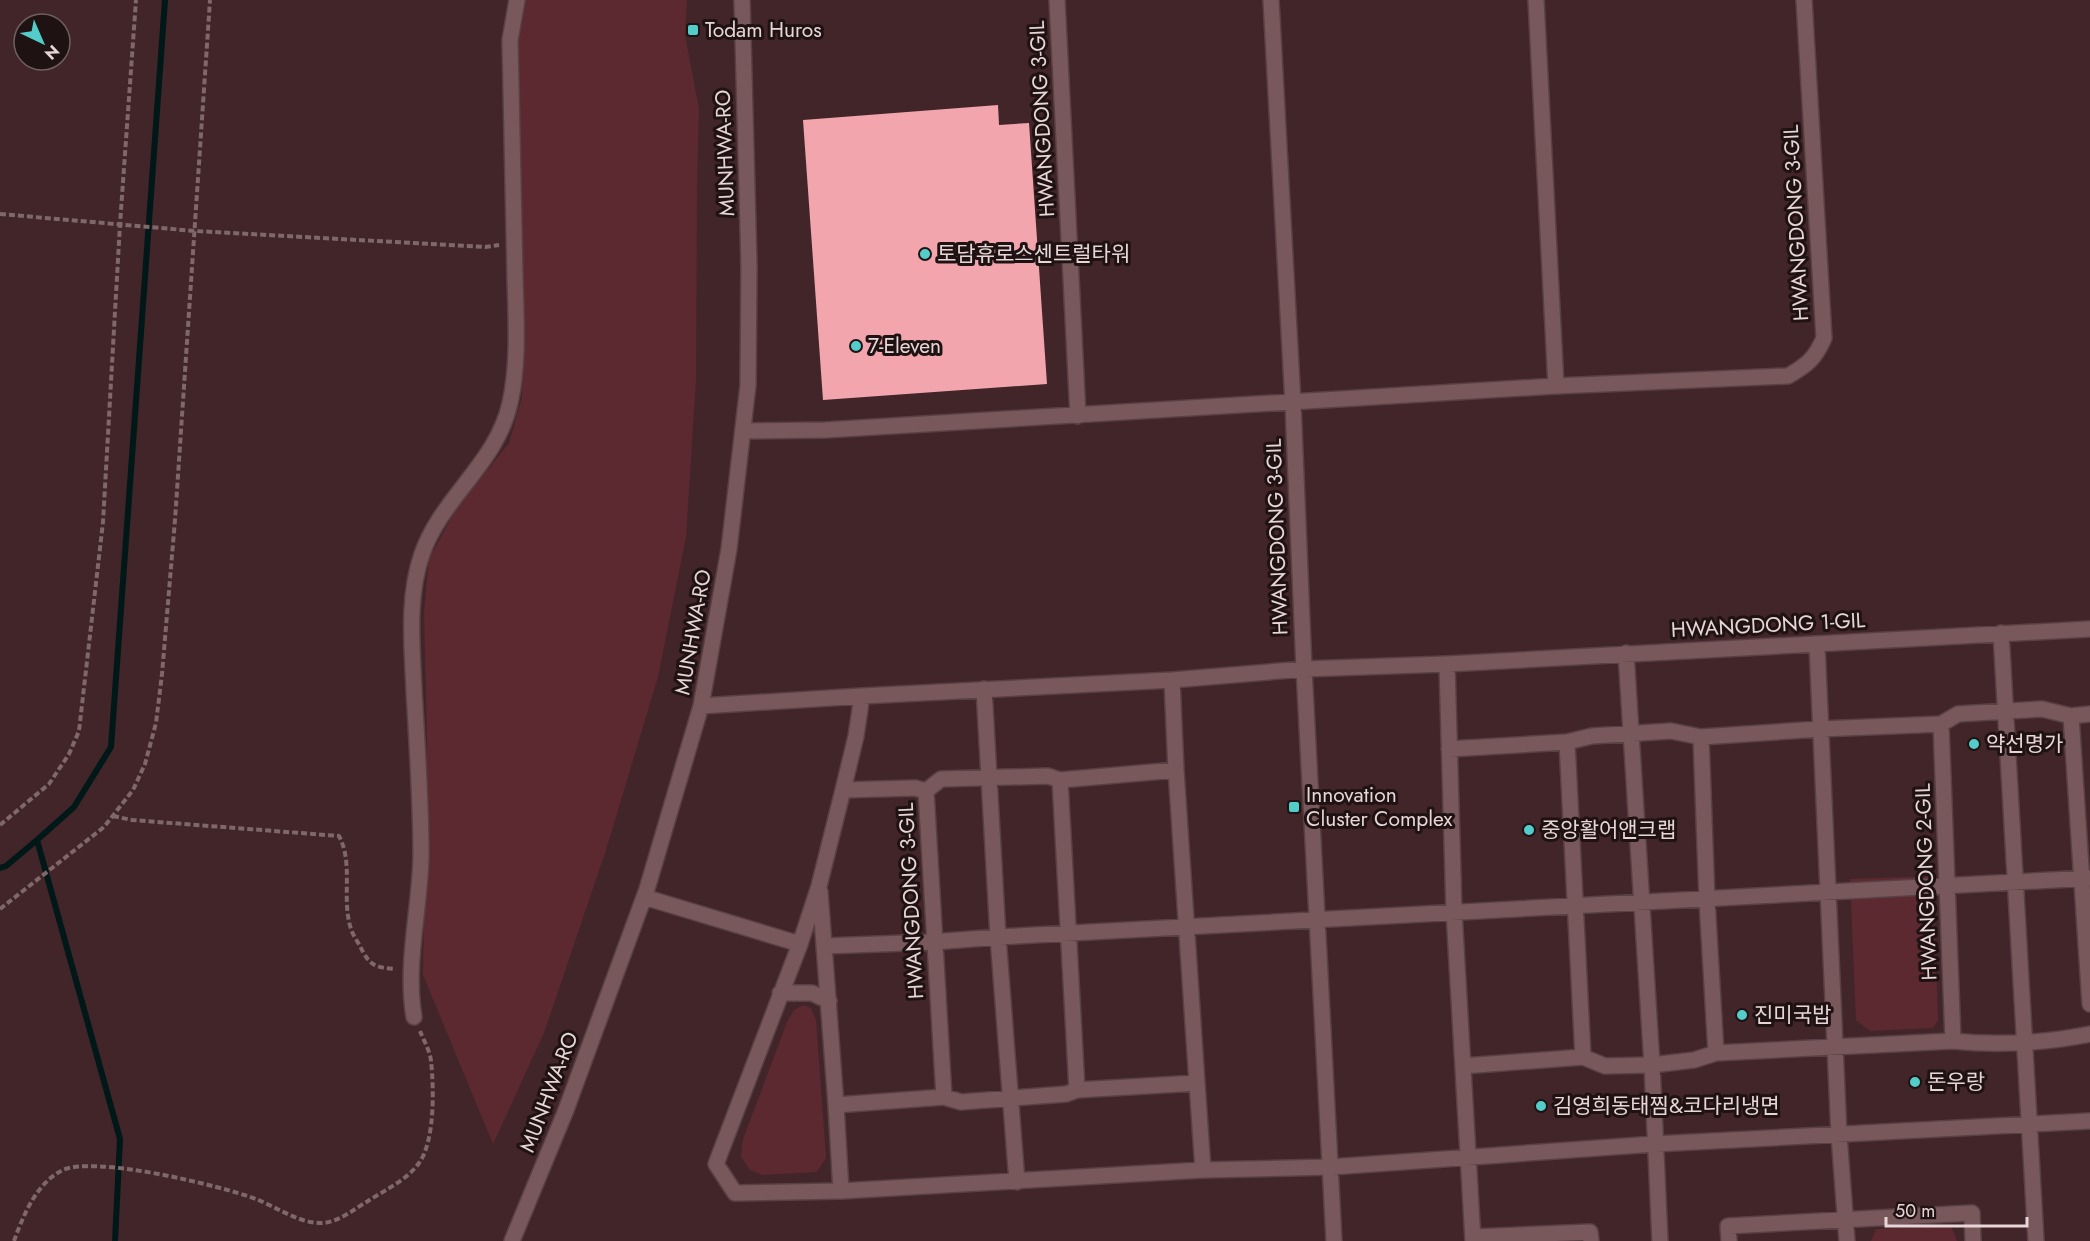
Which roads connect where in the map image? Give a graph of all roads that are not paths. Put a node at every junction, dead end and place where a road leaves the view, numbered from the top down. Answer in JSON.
{"nodes":[{"id":1,"x":517,"y":0,"type":"edge"},
{"id":2,"x":742,"y":0,"type":"edge"},
{"id":3,"x":1057,"y":0,"type":"edge"},
{"id":4,"x":1271,"y":0,"type":"edge"},
{"id":5,"x":1536,"y":0,"type":"edge"},
{"id":6,"x":1804,"y":0,"type":"edge"},
{"id":7,"x":1556,"y":387,"type":"junction"},
{"id":8,"x":1293,"y":404,"type":"junction"},
{"id":9,"x":1078,"y":416,"type":"junction"},
{"id":10,"x":743,"y":431,"type":"junction"},
{"id":11,"x":2090,"y":629,"type":"edge"},
{"id":12,"x":2001,"y":633,"type":"junction"},
{"id":13,"x":1817,"y":645,"type":"junction"},
{"id":14,"x":1626,"y":653,"type":"junction"},
{"id":15,"x":1448,"y":664,"type":"junction"},
{"id":16,"x":1304,"y":669,"type":"junction"},
{"id":17,"x":1172,"y":680,"type":"junction"},
{"id":18,"x":984,"y":689,"type":"junction"},
{"id":19,"x":862,"y":696,"type":"junction"},
{"id":20,"x":701,"y":706,"type":"junction"},
{"id":21,"x":2005,"y":711,"type":"junction"},
{"id":22,"x":2090,"y":714,"type":"edge"},
{"id":23,"x":2071,"y":716,"type":"junction"},
{"id":24,"x":1941,"y":724,"type":"junction"},
{"id":25,"x":1820,"y":729,"type":"junction"},
{"id":26,"x":1631,"y":733,"type":"junction"},
{"id":27,"x":1701,"y":737,"type":"junction"},
{"id":28,"x":1567,"y":742,"type":"junction"},
{"id":29,"x":1449,"y":749,"type":"junction"},
{"id":30,"x":1176,"y":770,"type":"junction"},
{"id":31,"x":989,"y":778,"type":"junction"},
{"id":32,"x":1060,"y":780,"type":"junction"},
{"id":33,"x":843,"y":790,"type":"junction"},
{"id":34,"x":926,"y":791,"type":"junction"},
{"id":35,"x":2086,"y":878,"type":"edge"},
{"id":36,"x":2015,"y":882,"type":"junction"},
{"id":37,"x":819,"y":886,"type":"junction"},
{"id":38,"x":1946,"y":886,"type":"junction"},
{"id":39,"x":1827,"y":892,"type":"junction"},
{"id":40,"x":644,"y":897,"type":"junction"},
{"id":41,"x":1707,"y":900,"type":"junction"},
{"id":42,"x":1641,"y":903,"type":"junction"},
{"id":43,"x":1575,"y":906,"type":"junction"},
{"id":44,"x":1454,"y":912,"type":"junction"},
{"id":45,"x":1318,"y":920,"type":"junction"},
{"id":46,"x":1186,"y":927,"type":"junction"},
{"id":47,"x":1068,"y":933,"type":"junction"},
{"id":48,"x":998,"y":937,"type":"junction"},
{"id":49,"x":933,"y":942,"type":"junction"},
{"id":50,"x":800,"y":944,"type":"junction"},
{"id":51,"x":825,"y":946,"type":"junction"},
{"id":52,"x":780,"y":993,"type":"junction"},
{"id":53,"x":830,"y":1001,"type":"junction"},
{"id":54,"x":2090,"y":1004,"type":"edge"},
{"id":55,"x":414,"y":1017,"type":"road end"},
{"id":56,"x":2090,"y":1034,"type":"edge"},
{"id":57,"x":1953,"y":1041,"type":"junction"},
{"id":58,"x":2024,"y":1042,"type":"junction"},
{"id":59,"x":1835,"y":1047,"type":"junction"},
{"id":60,"x":1716,"y":1053,"type":"junction"},
{"id":61,"x":1583,"y":1057,"type":"junction"},
{"id":62,"x":1652,"y":1065,"type":"junction"},
{"id":63,"x":1462,"y":1066,"type":"junction"},
{"id":64,"x":1197,"y":1083,"type":"junction"},
{"id":65,"x":1077,"y":1090,"type":"junction"},
{"id":66,"x":944,"y":1097,"type":"junction"},
{"id":67,"x":1010,"y":1098,"type":"junction"},
{"id":68,"x":836,"y":1105,"type":"junction"},
{"id":69,"x":2090,"y":1121,"type":"edge"},
{"id":70,"x":2029,"y":1124,"type":"junction"},
{"id":71,"x":1839,"y":1135,"type":"junction"},
{"id":72,"x":1655,"y":1144,"type":"junction"},
{"id":73,"x":1467,"y":1158,"type":"junction"},
{"id":74,"x":1331,"y":1167,"type":"junction"},
{"id":75,"x":1203,"y":1170,"type":"junction"},
{"id":76,"x":1017,"y":1182,"type":"junction"},
{"id":77,"x":841,"y":1191,"type":"junction"},
{"id":78,"x":1845,"y":1220,"type":"junction"},
{"id":79,"x":1473,"y":1239,"type":"edge"},
{"id":80,"x":512,"y":1241,"type":"edge"},
{"id":81,"x":1334,"y":1241,"type":"edge"},
{"id":82,"x":1591,"y":1241,"type":"edge"},
{"id":83,"x":1660,"y":1241,"type":"edge"},
{"id":84,"x":1729,"y":1241,"type":"edge"},
{"id":85,"x":1846,"y":1241,"type":"edge"},
{"id":86,"x":1972,"y":1241,"type":"edge"},
{"id":87,"x":2036,"y":1241,"type":"edge"}],
"edges":[{"from":1,"to":55,"type":"street"},
{"from":2,"to":10,"type":"street","name":"MUNHWA-RO"},
{"from":3,"to":9,"type":"street","name":"HWANGDONG 3-GIL"},
{"from":4,"to":8,"type":"street","name":"HWANGDONG 3-GIL"},
{"from":5,"to":7,"type":"street"},
{"from":6,"to":7,"type":"street","name":"HWANGDONG 3-GIL"},
{"from":7,"to":8,"type":"street","name":"HWANGDONG 3-GIL"},
{"from":8,"to":9,"type":"street","name":"HWANGDONG 3-GIL"},
{"from":8,"to":16,"type":"street","name":"HWANGDONG 3-GIL"},
{"from":9,"to":10,"type":"street","name":"HWANGDONG 3-GIL"},
{"from":10,"to":20,"type":"street","name":"MUNHWA-RO"},
{"from":11,"to":12,"type":"street","name":"HWANGDONG 1-GIL"},
{"from":12,"to":13,"type":"street","name":"HWANGDONG 1-GIL"},
{"from":12,"to":21,"type":"street"},
{"from":13,"to":14,"type":"street","name":"HWANGDONG 1-GIL"},
{"from":13,"to":25,"type":"street"},
{"from":14,"to":15,"type":"street","name":"HWANGDONG 1-GIL"},
{"from":14,"to":26,"type":"street"},
{"from":15,"to":16,"type":"street","name":"HWANGDONG 1-GIL"},
{"from":15,"to":29,"type":"street"},
{"from":16,"to":17,"type":"street"},
{"from":16,"to":45,"type":"street","name":"HWANGDONG 3-GIL"},
{"from":17,"to":18,"type":"street"},
{"from":17,"to":30,"type":"street"},
{"from":18,"to":19,"type":"street"},
{"from":18,"to":31,"type":"street"},
{"from":19,"to":20,"type":"street"},
{"from":19,"to":33,"type":"street"},
{"from":20,"to":40,"type":"street","name":"MUNHWA-RO"},
{"from":21,"to":23,"type":"street"},
{"from":21,"to":24,"type":"street"},
{"from":21,"to":36,"type":"street"},
{"from":22,"to":23,"type":"street"},
{"from":23,"to":35,"type":"street"},
{"from":24,"to":25,"type":"street"},
{"from":24,"to":38,"type":"street","name":"HWANGDONG 2-GIL"},
{"from":25,"to":27,"type":"street"},
{"from":25,"to":39,"type":"street"},
{"from":26,"to":27,"type":"street"},
{"from":26,"to":28,"type":"street"},
{"from":26,"to":42,"type":"street"},
{"from":27,"to":41,"type":"street"},
{"from":28,"to":29,"type":"street"},
{"from":28,"to":43,"type":"street"},
{"from":29,"to":44,"type":"street"},
{"from":30,"to":32,"type":"street"},
{"from":30,"to":46,"type":"street"},
{"from":31,"to":32,"type":"street"},
{"from":31,"to":34,"type":"street"},
{"from":31,"to":48,"type":"street"},
{"from":32,"to":47,"type":"street"},
{"from":33,"to":34,"type":"street","name":"HWANGDONG 3-GIL"},
{"from":33,"to":37,"type":"street"},
{"from":34,"to":49,"type":"street","name":"HWANGDONG 3-GIL"},
{"from":35,"to":36,"type":"street"},
{"from":35,"to":54,"type":"street"},
{"from":36,"to":38,"type":"street"},
{"from":36,"to":58,"type":"street"},
{"from":37,"to":50,"type":"street"},
{"from":37,"to":51,"type":"street"},
{"from":38,"to":39,"type":"street"},
{"from":38,"to":57,"type":"street","name":"HWANGDONG 2-GIL"},
{"from":39,"to":41,"type":"street"},
{"from":39,"to":59,"type":"street"},
{"from":40,"to":50,"type":"street"},
{"from":40,"to":80,"type":"street","name":"MUNHWA-RO"},
{"from":41,"to":42,"type":"street"},
{"from":41,"to":60,"type":"street"},
{"from":42,"to":43,"type":"street"},
{"from":42,"to":62,"type":"street"},
{"from":43,"to":44,"type":"street"},
{"from":43,"to":61,"type":"street"},
{"from":44,"to":45,"type":"street"},
{"from":44,"to":63,"type":"street"},
{"from":45,"to":46,"type":"street"},
{"from":45,"to":74,"type":"street","name":"HWANGDONG 3-GIL"},
{"from":46,"to":47,"type":"street"},
{"from":46,"to":64,"type":"street"},
{"from":47,"to":48,"type":"street"},
{"from":47,"to":65,"type":"street"},
{"from":48,"to":49,"type":"street"},
{"from":48,"to":67,"type":"street"},
{"from":49,"to":51,"type":"street"},
{"from":49,"to":66,"type":"street","name":"HWANGDONG 3-GIL"},
{"from":50,"to":52,"type":"street"},
{"from":51,"to":53,"type":"street"},
{"from":52,"to":53,"type":"street"},
{"from":52,"to":77,"type":"street"},
{"from":53,"to":68,"type":"street"},
{"from":56,"to":58,"type":"street"},
{"from":57,"to":58,"type":"street"},
{"from":57,"to":59,"type":"street"},
{"from":58,"to":70,"type":"street"},
{"from":59,"to":60,"type":"street"},
{"from":59,"to":71,"type":"street"},
{"from":60,"to":62,"type":"street"},
{"from":61,"to":62,"type":"street"},
{"from":61,"to":63,"type":"street"},
{"from":62,"to":72,"type":"street"},
{"from":63,"to":73,"type":"street"},
{"from":64,"to":65,"type":"street"},
{"from":64,"to":75,"type":"street"},
{"from":65,"to":67,"type":"street"},
{"from":66,"to":67,"type":"street"},
{"from":66,"to":68,"type":"street"},
{"from":67,"to":76,"type":"street"},
{"from":68,"to":77,"type":"street"},
{"from":69,"to":70,"type":"street"},
{"from":70,"to":71,"type":"street"},
{"from":70,"to":87,"type":"street"},
{"from":71,"to":72,"type":"street"},
{"from":71,"to":78,"type":"street"},
{"from":72,"to":73,"type":"street"},
{"from":72,"to":83,"type":"street"},
{"from":73,"to":74,"type":"street"},
{"from":73,"to":79,"type":"street"},
{"from":74,"to":75,"type":"street"},
{"from":74,"to":81,"type":"street","name":"HWANGDONG 3-GIL"},
{"from":75,"to":76,"type":"street"},
{"from":76,"to":77,"type":"street"},
{"from":78,"to":84,"type":"street"},
{"from":78,"to":85,"type":"street"},
{"from":78,"to":86,"type":"street"},
{"from":79,"to":82,"type":"street"}]}
